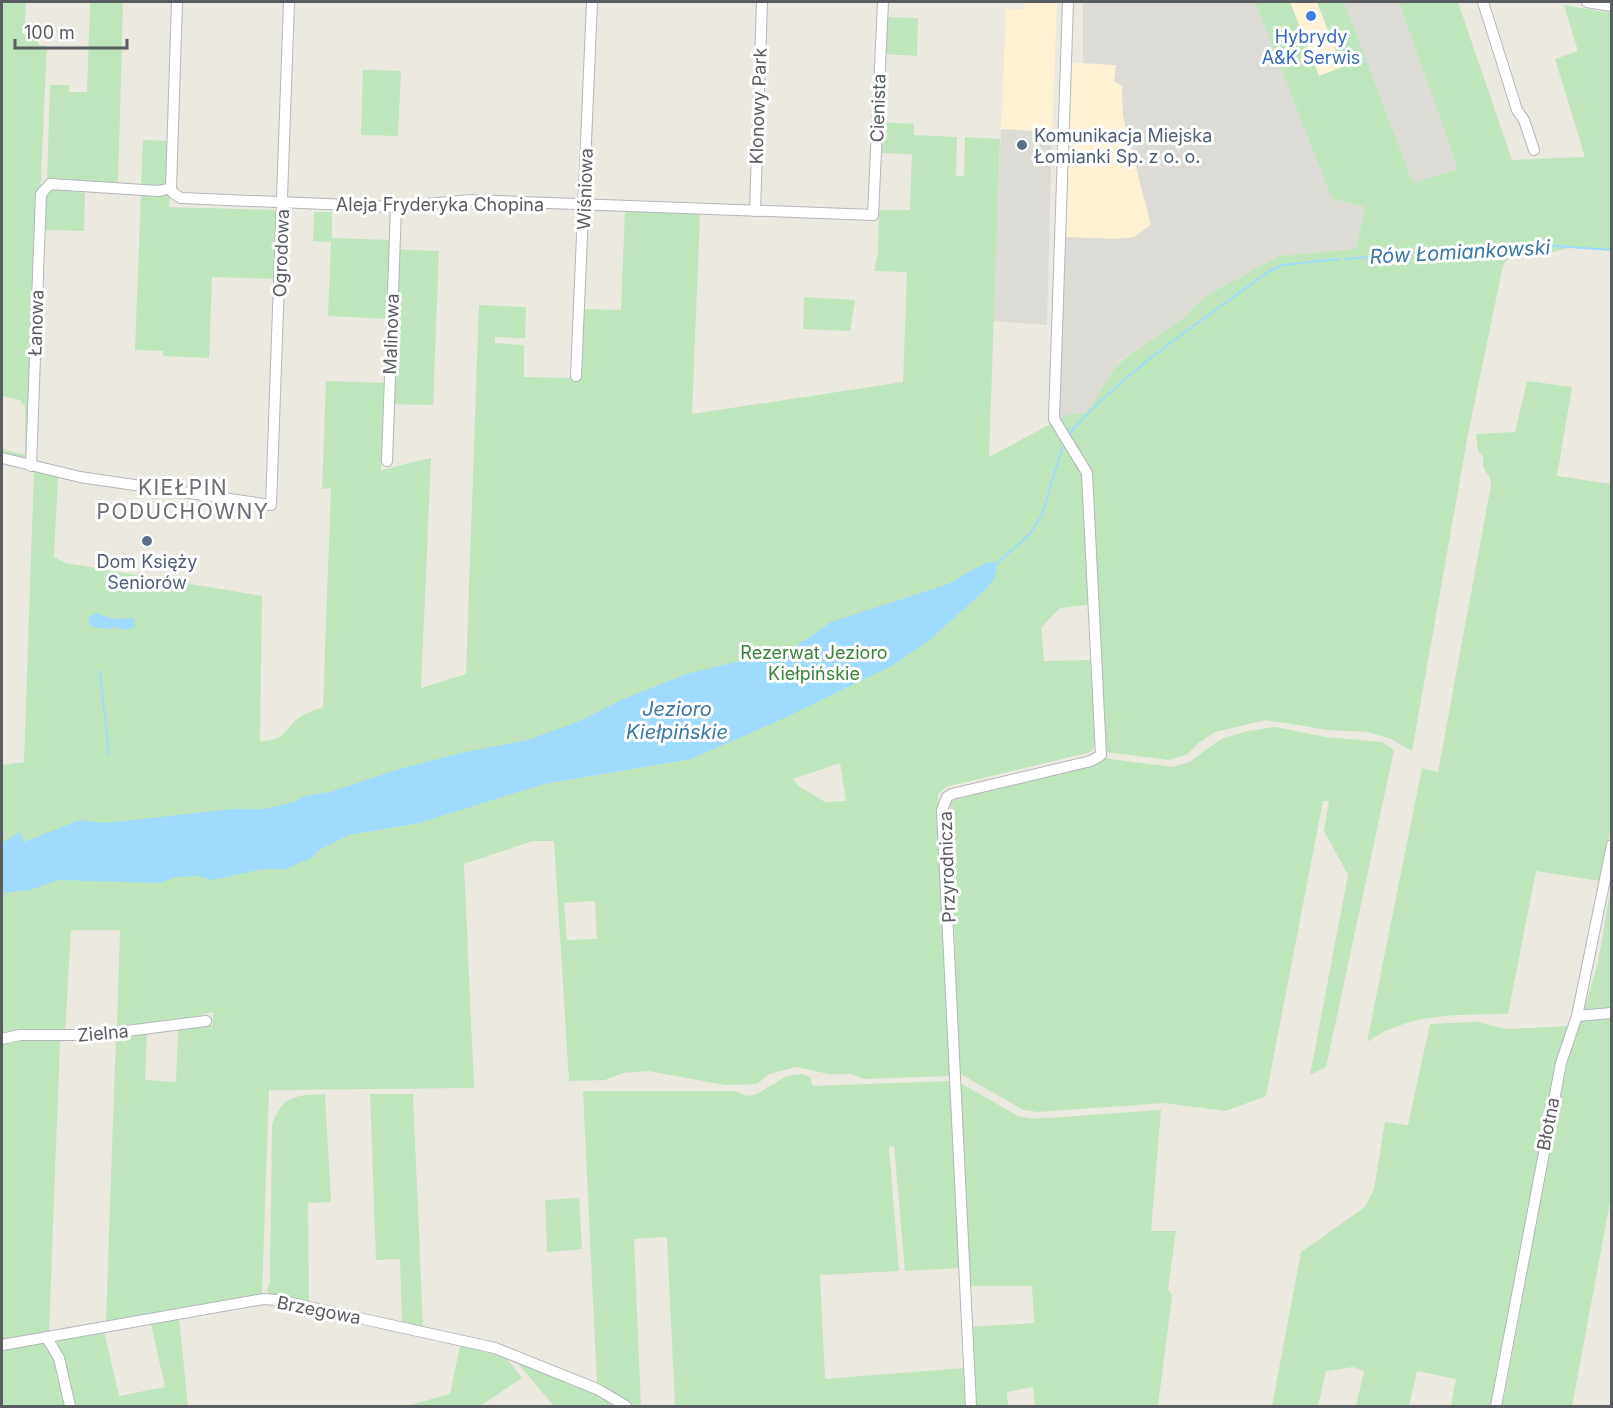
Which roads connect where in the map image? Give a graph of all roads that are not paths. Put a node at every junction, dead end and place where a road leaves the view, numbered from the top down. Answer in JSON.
{"nodes":[{"id":1,"x":177,"y":2,"type":"edge"},
{"id":2,"x":289,"y":2,"type":"edge"},
{"id":3,"x":592,"y":2,"type":"edge"},
{"id":4,"x":762,"y":2,"type":"edge"},
{"id":5,"x":883,"y":2,"type":"edge"},
{"id":6,"x":1068,"y":2,"type":"edge"},
{"id":7,"x":1483,"y":2,"type":"edge"},
{"id":8,"x":1587,"y":2,"type":"edge"},
{"id":9,"x":1611,"y":6,"type":"edge"},
{"id":10,"x":1533,"y":150,"type":"dead end"},
{"id":11,"x":50,"y":184,"type":"joint"},
{"id":12,"x":171,"y":188,"type":"junction"},
{"id":13,"x":283,"y":202,"type":"junction"},
{"id":14,"x":585,"y":204,"type":"junction"},
{"id":15,"x":396,"y":207,"type":"junction"},
{"id":16,"x":755,"y":212,"type":"junction"},
{"id":17,"x":873,"y":215,"type":"joint"},
{"id":18,"x":576,"y":376,"type":"dead end"},
{"id":19,"x":2,"y":458,"type":"edge"},
{"id":20,"x":387,"y":461,"type":"dead end"},
{"id":21,"x":31,"y":466,"type":"junction"},
{"id":22,"x":1611,"y":845,"type":"edge"},
{"id":23,"x":1611,"y":1013,"type":"edge"},
{"id":24,"x":1577,"y":1016,"type":"junction"},
{"id":25,"x":206,"y":1021,"type":"dead end"},
{"id":26,"x":2,"y":1039,"type":"edge"},
{"id":27,"x":47,"y":1338,"type":"junction"},
{"id":28,"x":2,"y":1345,"type":"edge"},
{"id":29,"x":70,"y":1407,"type":"edge"},
{"id":30,"x":626,"y":1407,"type":"edge"},
{"id":31,"x":971,"y":1407,"type":"edge"},
{"id":32,"x":1496,"y":1407,"type":"edge"}],
"edges":[{"from":1,"to":12,"type":"street"},
{"from":2,"to":13,"type":"street","name":"Ogrodowa"},
{"from":3,"to":14,"type":"street","name":"Wiśniowa"},
{"from":4,"to":16,"type":"street","name":"Klonowy Park"},
{"from":5,"to":17,"type":"street","name":"Cienista"},
{"from":6,"to":31,"type":"street","name":"Przyrodnicza"},
{"from":7,"to":10,"type":"street"},
{"from":8,"to":9,"type":"street"},
{"from":11,"to":12,"type":"street","name":"Aleja Fryderyka Chopina"},
{"from":11,"to":21,"type":"street","name":"Łanowa"},
{"from":12,"to":13,"type":"street","name":"Aleja Fryderyka Chopina"},
{"from":13,"to":15,"type":"street","name":"Aleja Fryderyka Chopina"},
{"from":13,"to":21,"type":"street","name":"Ogrodowa"},
{"from":14,"to":15,"type":"street","name":"Aleja Fryderyka Chopina"},
{"from":14,"to":16,"type":"street","name":"Aleja Fryderyka Chopina"},
{"from":14,"to":18,"type":"street","name":"Wiśniowa"},
{"from":15,"to":20,"type":"street","name":"Malinowa"},
{"from":16,"to":17,"type":"street","name":"Aleja Fryderyka Chopina"},
{"from":19,"to":21,"type":"street"},
{"from":22,"to":24,"type":"street","name":"Błotna"},
{"from":23,"to":24,"type":"street"},
{"from":24,"to":32,"type":"street","name":"Błotna"},
{"from":25,"to":26,"type":"street","name":"Zielna"},
{"from":27,"to":28,"type":"street","name":"Brzegowa"},
{"from":27,"to":29,"type":"street"},
{"from":27,"to":30,"type":"street","name":"Brzegowa"}]}
